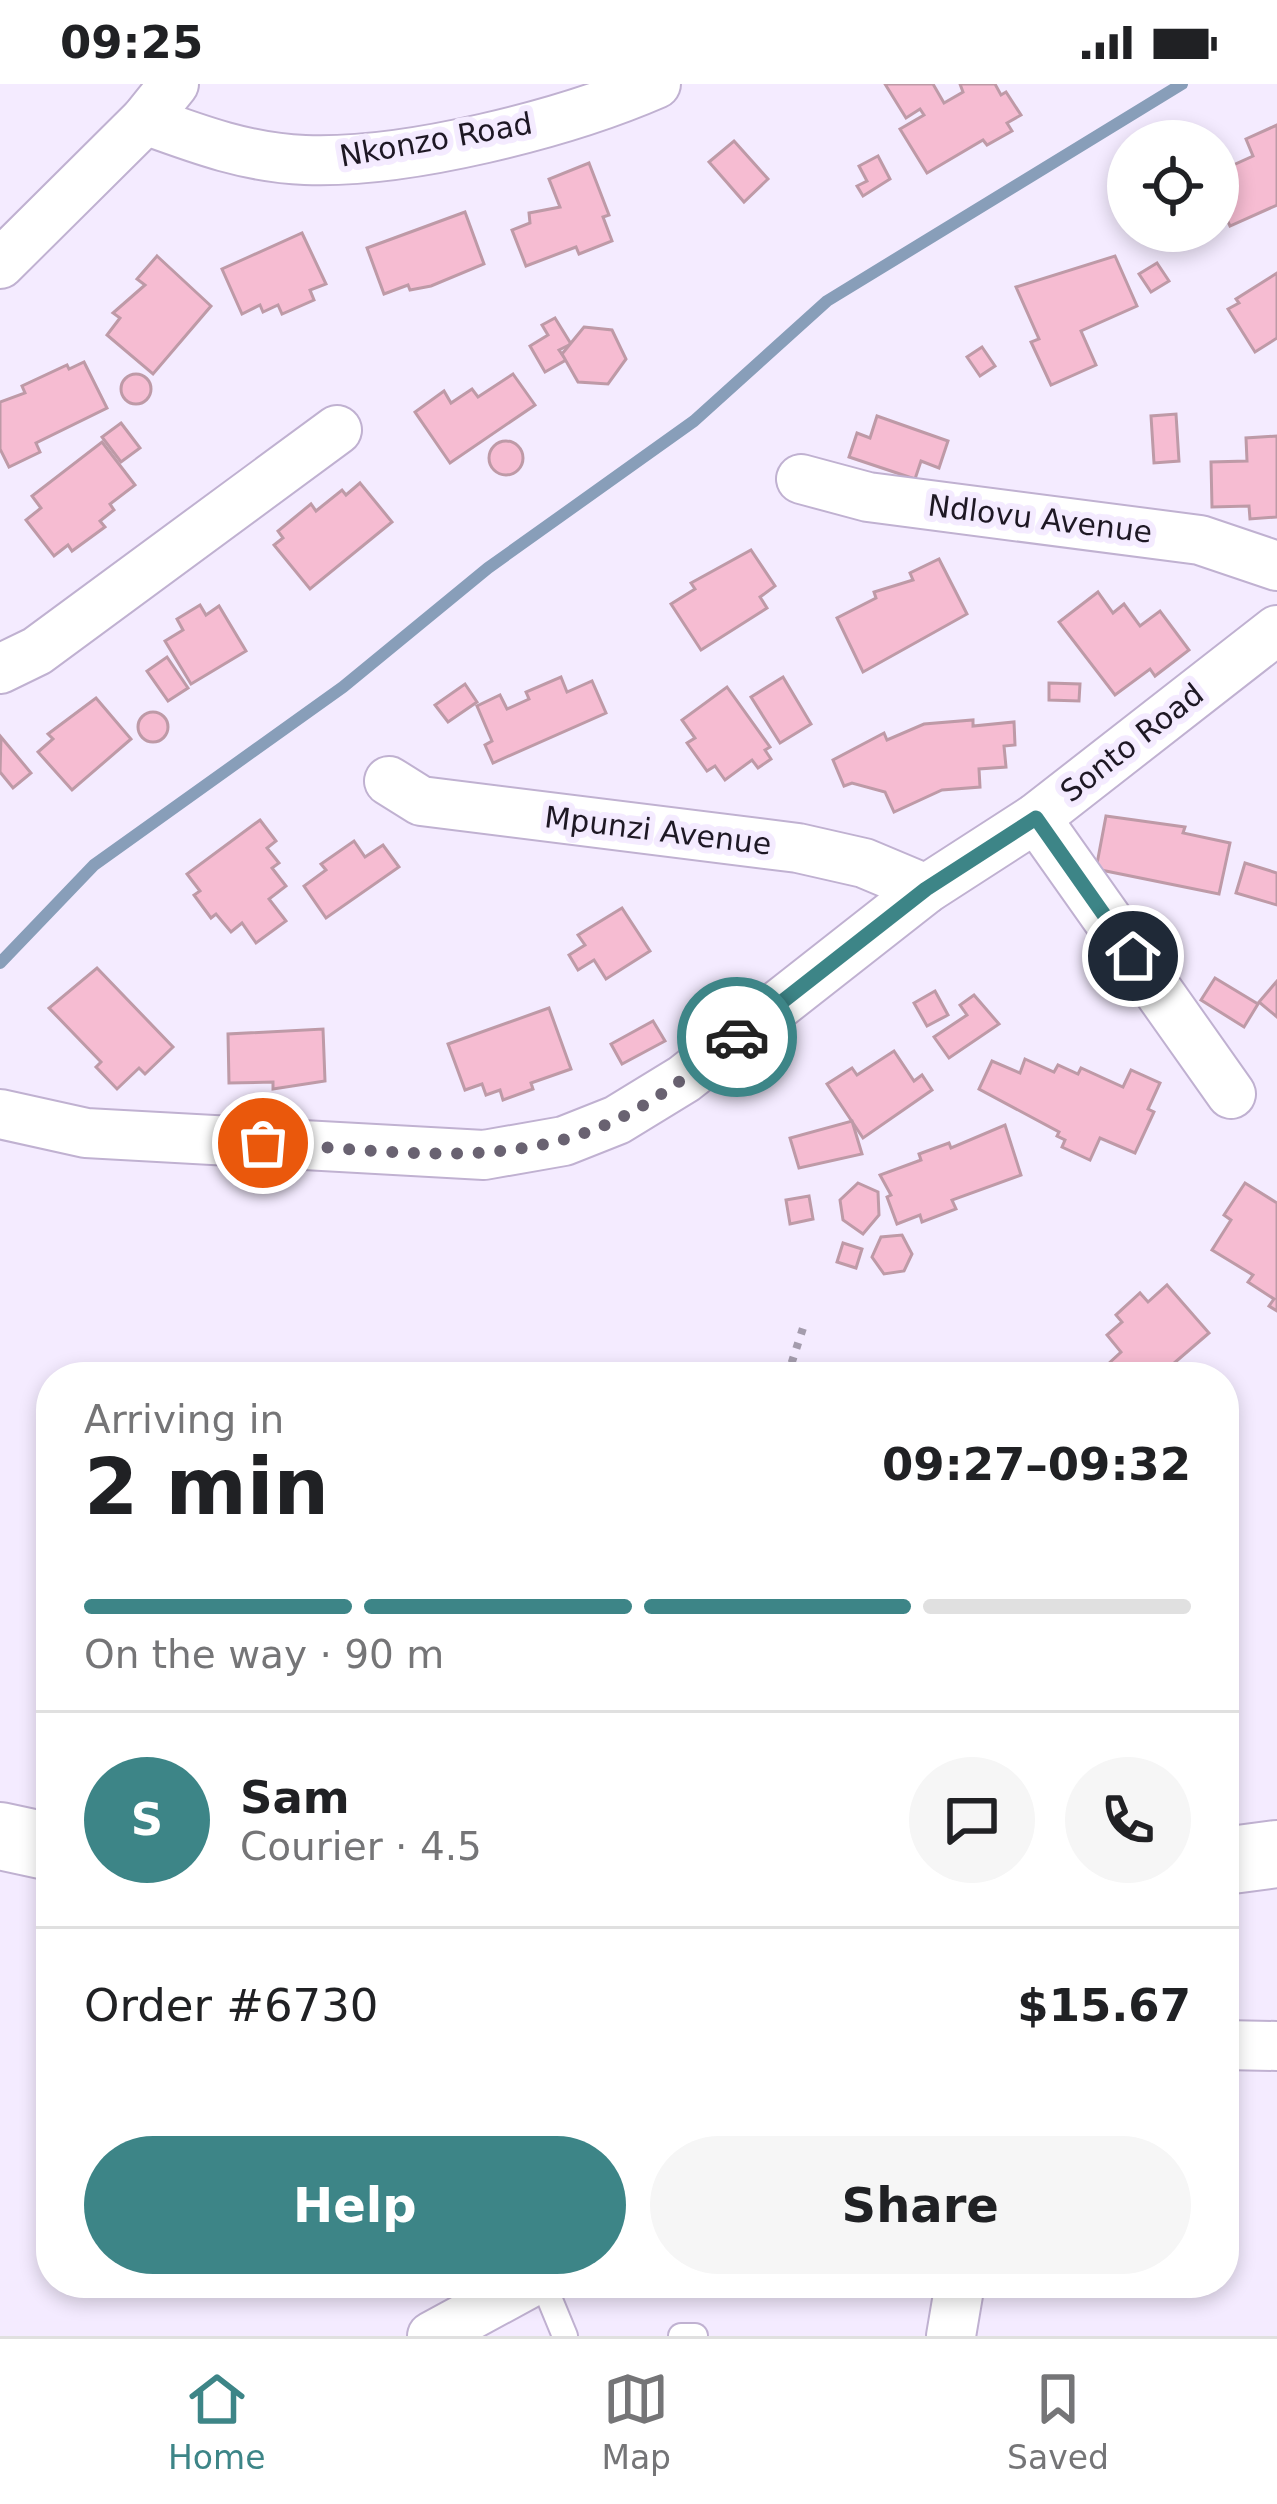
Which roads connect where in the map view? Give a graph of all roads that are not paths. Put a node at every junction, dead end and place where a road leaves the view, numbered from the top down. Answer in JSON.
{"nodes":[{"id":1,"x":656,"y":84,"type":"edge"},
{"id":2,"x":159,"y":102,"type":"edge"},
{"id":3,"x":521,"y":106,"type":"edge"},
{"id":4,"x":0,"y":264,"type":"edge"},
{"id":5,"x":337,"y":430,"type":"dead end"},
{"id":6,"x":801,"y":479,"type":"dead end"},
{"id":7,"x":1277,"y":566,"type":"edge"},
{"id":8,"x":1277,"y":630,"type":"edge"},
{"id":9,"x":0,"y":669,"type":"edge"},
{"id":10,"x":389,"y":781,"type":"dead end"},
{"id":11,"x":1036,"y":818,"type":"junction"},
{"id":12,"x":926,"y":889,"type":"junction"},
{"id":13,"x":1231,"y":1094,"type":"dead end"},
{"id":14,"x":0,"y":1114,"type":"edge"},
{"id":15,"x":0,"y":1835,"type":"edge"},
{"id":16,"x":36,"y":1843,"type":"edge"},
{"id":17,"x":1277,"y":1854,"type":"edge"},
{"id":18,"x":1239,"y":1859,"type":"edge"},
{"id":19,"x":1239,"y":2045,"type":"edge"},
{"id":20,"x":1277,"y":2046,"type":"edge"},
{"id":21,"x":502,"y":2298,"type":"edge"},
{"id":22,"x":549,"y":2298,"type":"edge"},
{"id":23,"x":957,"y":2298,"type":"edge"},
{"id":24,"x":432,"y":2336,"type":"edge"},
{"id":25,"x":565,"y":2336,"type":"edge"},
{"id":26,"x":680,"y":2336,"type":"edge"},
{"id":27,"x":695,"y":2336,"type":"edge"},
{"id":28,"x":951,"y":2336,"type":"edge"}],
"edges":[{"from":1,"to":3,"type":"street","name":"Nkonzo Road"},
{"from":2,"to":3,"type":"street","name":"Nkonzo Road"},
{"from":2,"to":4,"type":"street"},
{"from":5,"to":9,"type":"street"},
{"from":6,"to":7,"type":"street","name":"Ndlovu Avenue"},
{"from":8,"to":11,"type":"street","name":"Sonto Road"},
{"from":10,"to":12,"type":"street","name":"Mpunzi Avenue"},
{"from":11,"to":12,"type":"street","name":"Sonto Road"},
{"from":11,"to":13,"type":"street"},
{"from":12,"to":14,"type":"street","name":"Sonto Road"},
{"from":15,"to":16,"type":"highway"},
{"from":17,"to":18,"type":"highway"},
{"from":19,"to":20,"type":"street"},
{"from":21,"to":24,"type":"street"},
{"from":22,"to":25,"type":"lane"},
{"from":23,"to":28,"type":"street"},
{"from":26,"to":27,"type":"lane"}]}
